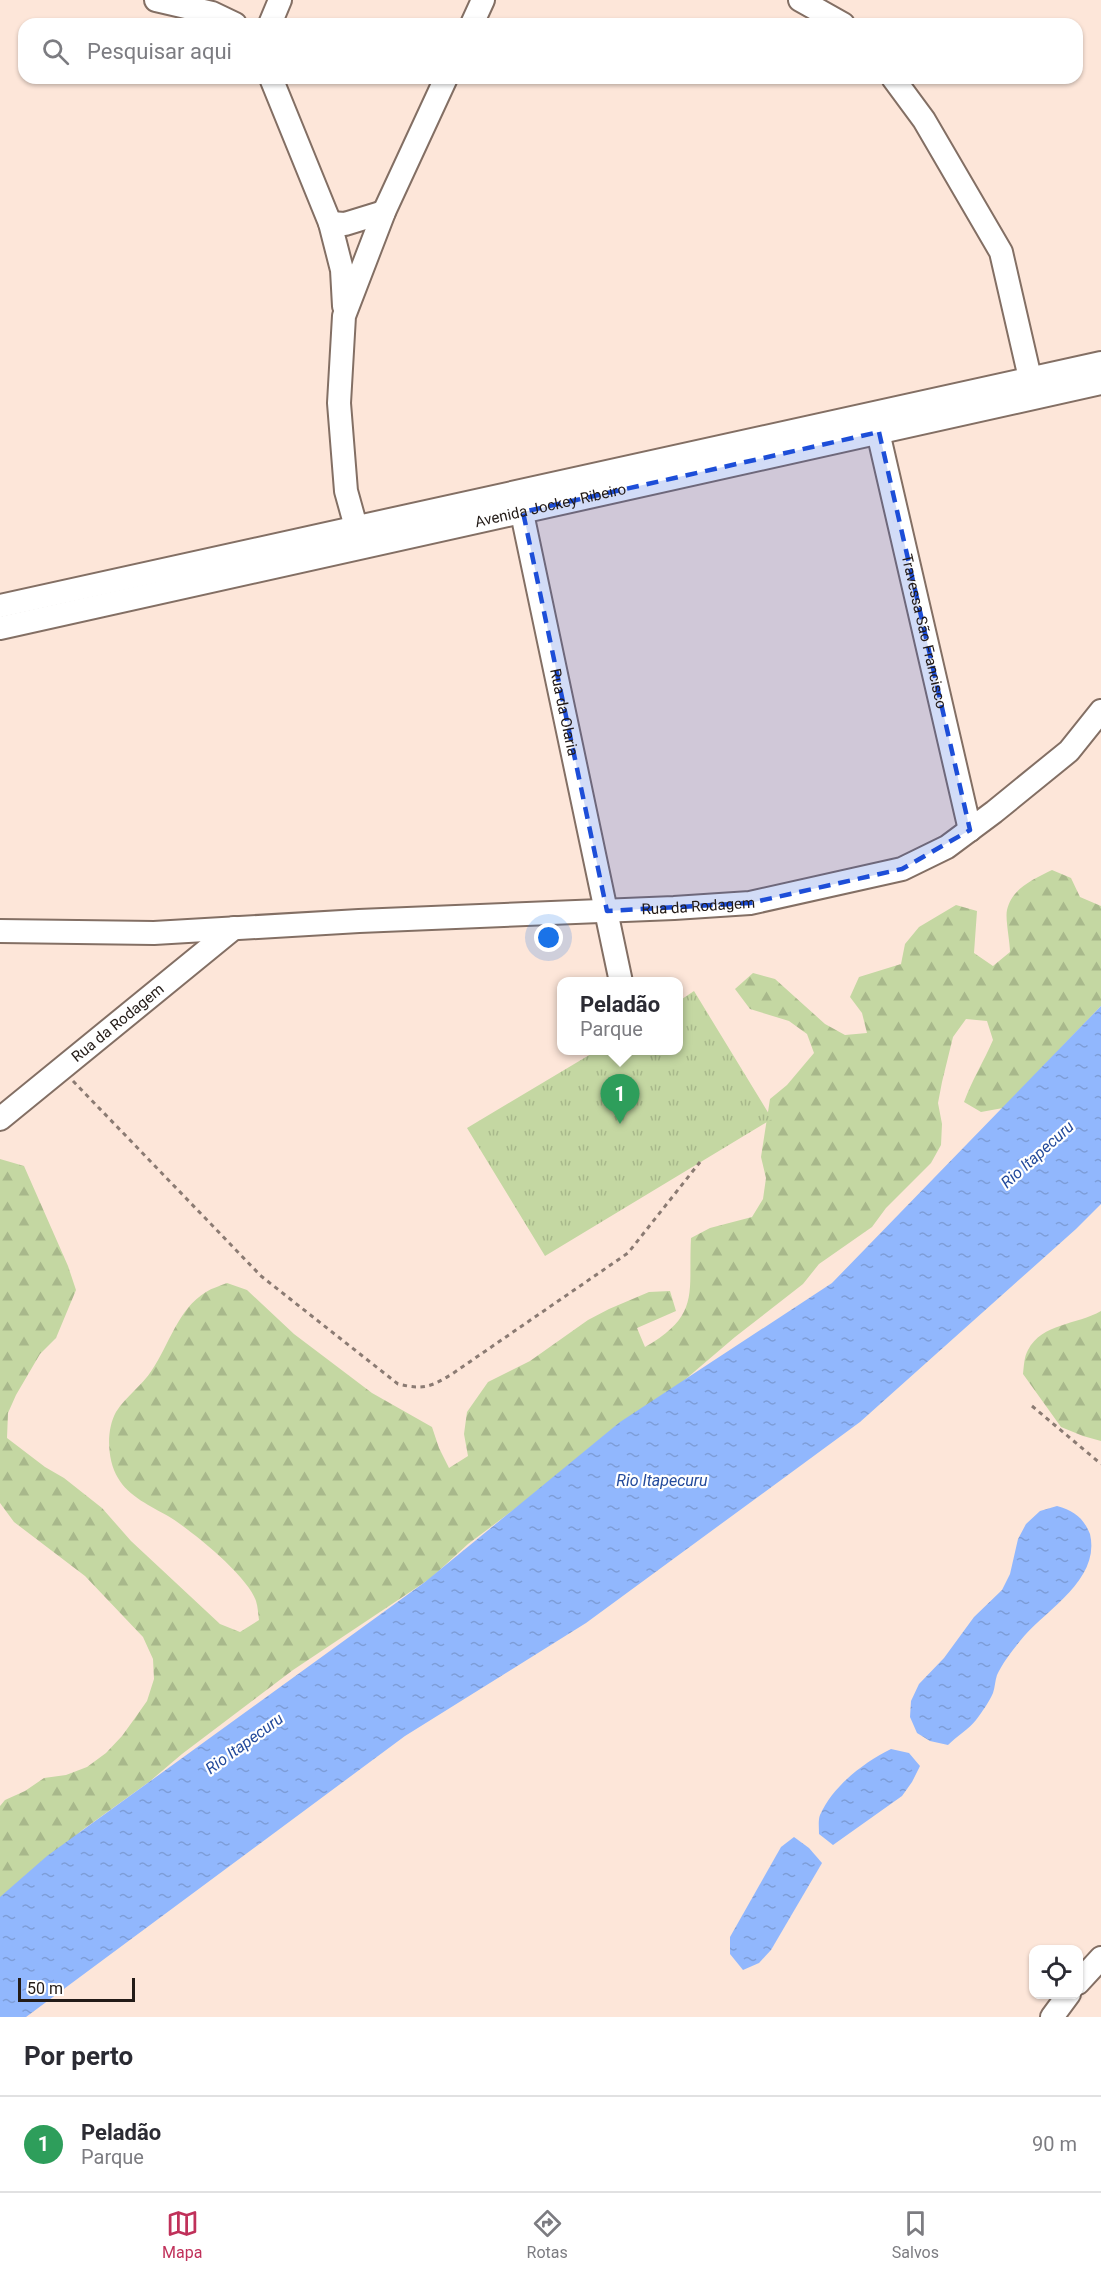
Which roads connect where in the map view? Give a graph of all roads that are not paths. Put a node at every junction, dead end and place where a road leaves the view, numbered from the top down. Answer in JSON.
{"nodes":[{"id":1,"x":156,"y":0,"type":"edge"},
{"id":2,"x":280,"y":0,"type":"edge"},
{"id":3,"x":483,"y":0,"type":"edge"},
{"id":4,"x":800,"y":0,"type":"edge"},
{"id":5,"x":222,"y":18,"type":"edge"},
{"id":6,"x":272,"y":18,"type":"edge"},
{"id":7,"x":475,"y":18,"type":"edge"},
{"id":8,"x":832,"y":18,"type":"edge"},
{"id":9,"x":274,"y":84,"type":"edge"},
{"id":10,"x":443,"y":84,"type":"edge"},
{"id":11,"x":897,"y":84,"type":"edge"},
{"id":12,"x":384,"y":212,"type":"junction"},
{"id":13,"x":330,"y":223,"type":"junction"},
{"id":14,"x":344,"y":316,"type":"junction"},
{"id":15,"x":1101,"y":363,"type":"edge"},
{"id":16,"x":1030,"y":378,"type":"junction"},
{"id":17,"x":1101,"y":382,"type":"edge"},
{"id":18,"x":876,"y":423,"type":"junction"},
{"id":19,"x":520,"y":502,"type":"junction"},
{"id":20,"x":356,"y":527,"type":"junction"},
{"id":21,"x":0,"y":606,"type":"edge"},
{"id":22,"x":0,"y":628,"type":"edge"},
{"id":23,"x":1101,"y":711,"type":"edge"},
{"id":24,"x":970,"y":830,"type":"junction"},
{"id":25,"x":607,"y":911,"type":"junction"},
{"id":26,"x":234,"y":928,"type":"junction"},
{"id":27,"x":0,"y":931,"type":"edge"},
{"id":28,"x":620,"y":977,"type":"edge"},
{"id":29,"x":0,"y":1119,"type":"edge"},
{"id":30,"x":1101,"y":1958,"type":"edge"},
{"id":31,"x":1083,"y":1978,"type":"edge"},
{"id":32,"x":1066,"y":1999,"type":"edge"},
{"id":33,"x":1052,"y":2017,"type":"edge"}],
"edges":[{"from":1,"to":5,"type":"street"},
{"from":2,"to":6,"type":"street"},
{"from":3,"to":7,"type":"street"},
{"from":4,"to":8,"type":"street"},
{"from":9,"to":13,"type":"street"},
{"from":10,"to":12,"type":"street"},
{"from":11,"to":16,"type":"street"},
{"from":12,"to":13,"type":"street"},
{"from":12,"to":14,"type":"street"},
{"from":13,"to":14,"type":"street"},
{"from":14,"to":20,"type":"street"},
{"from":15,"to":16,"type":"street","name":"Avenida Jockey Ribeiro"},
{"from":16,"to":18,"type":"street","name":"Avenida Jockey Ribeiro"},
{"from":17,"to":18,"type":"street","name":"Avenida Jockey Ribeiro"},
{"from":18,"to":19,"type":"street","name":"Avenida Jockey Ribeiro"},
{"from":18,"to":24,"type":"street","name":"Travessa São Francisco"},
{"from":19,"to":20,"type":"street","name":"Avenida Jockey Ribeiro"},
{"from":19,"to":22,"type":"street","name":"Avenida Jockey Ribeiro"},
{"from":19,"to":25,"type":"street","name":"Rua da Olaria"},
{"from":20,"to":21,"type":"street","name":"Avenida Jockey Ribeiro"},
{"from":23,"to":24,"type":"street","name":"Rua da Rodagem"},
{"from":24,"to":25,"type":"street","name":"Rua da Rodagem"},
{"from":25,"to":26,"type":"street","name":"Rua da Rodagem"},
{"from":25,"to":28,"type":"street","name":"Rua da Olaria"},
{"from":26,"to":27,"type":"street","name":"Rua da Rodagem"},
{"from":26,"to":29,"type":"street","name":"Rua da Rodagem"},
{"from":30,"to":31,"type":"street"},
{"from":32,"to":33,"type":"street"}]}
